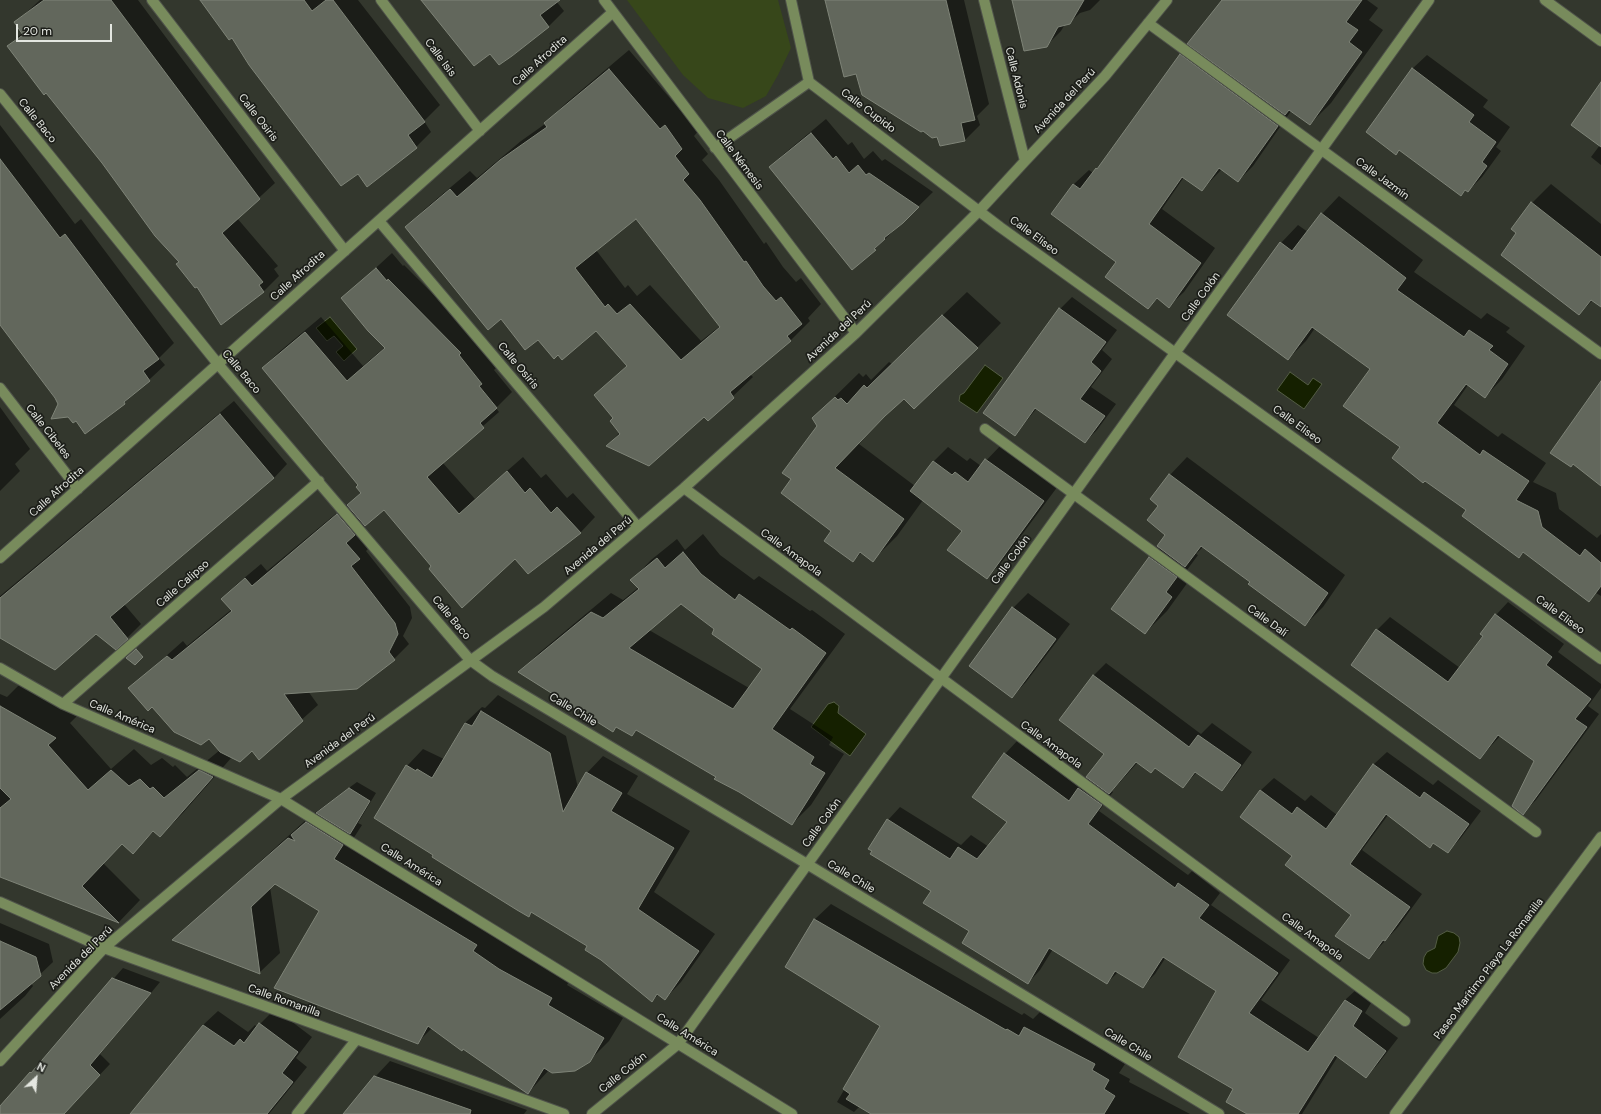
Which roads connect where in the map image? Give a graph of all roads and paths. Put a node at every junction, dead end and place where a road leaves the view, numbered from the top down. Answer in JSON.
{"nodes":[{"id":1,"x":152,"y":0,"type":"edge"},
{"id":2,"x":381,"y":0,"type":"edge"},
{"id":3,"x":604,"y":0,"type":"edge"},
{"id":4,"x":791,"y":0,"type":"edge"},
{"id":5,"x":984,"y":0,"type":"edge"},
{"id":6,"x":1167,"y":0,"type":"edge"},
{"id":7,"x":1429,"y":0,"type":"edge"},
{"id":8,"x":1545,"y":0,"type":"edge"},
{"id":9,"x":613,"y":12,"type":"junction"},
{"id":10,"x":1148,"y":23,"type":"junction"},
{"id":11,"x":1601,"y":41,"type":"edge"},
{"id":12,"x":809,"y":82,"type":"junction"},
{"id":13,"x":0,"y":94,"type":"edge"},
{"id":14,"x":480,"y":131,"type":"junction"},
{"id":15,"x":715,"y":148,"type":"junction"},
{"id":16,"x":1321,"y":150,"type":"junction"},
{"id":17,"x":1025,"y":161,"type":"junction"},
{"id":18,"x":979,"y":211,"type":"junction"},
{"id":19,"x":379,"y":221,"type":"junction"},
{"id":20,"x":345,"y":251,"type":"junction"},
{"id":21,"x":856,"y":333,"type":"junction"},
{"id":22,"x":1176,"y":352,"type":"junction"},
{"id":23,"x":1601,"y":354,"type":"edge"},
{"id":24,"x":218,"y":364,"type":"junction"},
{"id":25,"x":0,"y":388,"type":"edge"},
{"id":26,"x":985,"y":429,"type":"dead end"},
{"id":27,"x":319,"y":482,"type":"junction"},
{"id":28,"x":684,"y":488,"type":"junction"},
{"id":29,"x":78,"y":489,"type":"junction"},
{"id":30,"x":1074,"y":494,"type":"junction"},
{"id":31,"x":638,"y":527,"type":"junction"},
{"id":32,"x":0,"y":558,"type":"edge"},
{"id":33,"x":470,"y":660,"type":"junction"},
{"id":34,"x":1601,"y":660,"type":"edge"},
{"id":35,"x":0,"y":668,"type":"edge"},
{"id":36,"x":941,"y":679,"type":"junction"},
{"id":37,"x":62,"y":704,"type":"junction"},
{"id":38,"x":280,"y":799,"type":"junction"},
{"id":39,"x":1536,"y":832,"type":"dead end"},
{"id":40,"x":1601,"y":837,"type":"edge"},
{"id":41,"x":807,"y":864,"type":"junction"},
{"id":42,"x":0,"y":902,"type":"edge"},
{"id":43,"x":104,"y":948,"type":"junction"},
{"id":44,"x":1405,"y":1021,"type":"dead end"},
{"id":45,"x":356,"y":1040,"type":"junction"},
{"id":46,"x":678,"y":1044,"type":"junction"},
{"id":47,"x":0,"y":1061,"type":"edge"},
{"id":48,"x":297,"y":1114,"type":"edge"},
{"id":49,"x":564,"y":1114,"type":"edge"},
{"id":50,"x":592,"y":1114,"type":"edge"},
{"id":51,"x":792,"y":1114,"type":"edge"},
{"id":52,"x":1219,"y":1114,"type":"edge"},
{"id":53,"x":1395,"y":1114,"type":"edge"}],
"edges":[{"from":1,"to":20,"type":"street","name":"Calle Osiris"},
{"from":2,"to":14,"type":"street","name":"Calle Isis"},
{"from":3,"to":9,"type":"street","name":"Calle Némesis"},
{"from":4,"to":12,"type":"street"},
{"from":5,"to":17,"type":"street","name":"Calle Adonis"},
{"from":6,"to":10,"type":"street","name":"Avenida del Perú"},
{"from":7,"to":16,"type":"street","name":"Calle Colón"},
{"from":8,"to":11,"type":"street"},
{"from":9,"to":14,"type":"street","name":"Calle Afrodita"},
{"from":9,"to":15,"type":"street","name":"Calle Némesis"},
{"from":10,"to":16,"type":"street","name":"Calle Jazmín"},
{"from":10,"to":17,"type":"street","name":"Avenida del Perú"},
{"from":12,"to":15,"type":"street"},
{"from":12,"to":18,"type":"street","name":"Calle Cupido"},
{"from":13,"to":24,"type":"street","name":"Calle Baco"},
{"from":14,"to":19,"type":"street","name":"Calle Afrodita"},
{"from":15,"to":21,"type":"street","name":"Calle Némesis"},
{"from":16,"to":22,"type":"street","name":"Calle Colón"},
{"from":16,"to":23,"type":"street","name":"Calle Jazmín"},
{"from":17,"to":18,"type":"street","name":"Avenida del Perú"},
{"from":18,"to":21,"type":"street","name":"Avenida del Perú"},
{"from":18,"to":22,"type":"street","name":"Calle Eliseo"},
{"from":19,"to":20,"type":"street","name":"Calle Afrodita"},
{"from":19,"to":31,"type":"street","name":"Calle Osiris"},
{"from":20,"to":24,"type":"street","name":"Calle Afrodita"},
{"from":21,"to":28,"type":"street","name":"Avenida del Perú"},
{"from":22,"to":30,"type":"street","name":"Calle Colón"},
{"from":22,"to":34,"type":"street","name":"Calle Eliseo"},
{"from":24,"to":27,"type":"street","name":"Calle Baco"},
{"from":24,"to":29,"type":"street","name":"Calle Afrodita"},
{"from":25,"to":29,"type":"street","name":"Calle Cibeles"},
{"from":26,"to":30,"type":"street","name":"Calle Dalí"},
{"from":27,"to":33,"type":"street","name":"Calle Baco"},
{"from":27,"to":37,"type":"street","name":"Calle Calipso"},
{"from":28,"to":31,"type":"street","name":"Avenida del Perú"},
{"from":28,"to":36,"type":"street","name":"Calle Amapola"},
{"from":29,"to":32,"type":"street","name":"Calle Afrodita"},
{"from":30,"to":36,"type":"street","name":"Calle Colón"},
{"from":30,"to":39,"type":"street","name":"Calle Dalí"},
{"from":31,"to":33,"type":"street","name":"Avenida del Perú"},
{"from":33,"to":38,"type":"street","name":"Avenida del Perú"},
{"from":33,"to":41,"type":"street","name":"Calle Chile"},
{"from":35,"to":37,"type":"street","name":"Calle América"},
{"from":36,"to":41,"type":"street","name":"Calle Colón"},
{"from":36,"to":44,"type":"street","name":"Calle Amapola"},
{"from":37,"to":38,"type":"street","name":"Calle América"},
{"from":38,"to":43,"type":"street","name":"Avenida del Perú"},
{"from":38,"to":46,"type":"street","name":"Calle América"},
{"from":40,"to":53,"type":"street","name":"Paseo Marítimo Playa La Romanilla"},
{"from":41,"to":46,"type":"street","name":"Calle Colón"},
{"from":41,"to":52,"type":"street","name":"Calle Chile"},
{"from":42,"to":43,"type":"street","name":"Calle Romanilla"},
{"from":43,"to":45,"type":"street","name":"Calle Romanilla"},
{"from":43,"to":47,"type":"street","name":"Avenida del Perú"},
{"from":45,"to":48,"type":"street"},
{"from":45,"to":49,"type":"street","name":"Calle Romanilla"},
{"from":46,"to":50,"type":"street","name":"Calle Colón"},
{"from":46,"to":51,"type":"street","name":"Calle América"}]}
